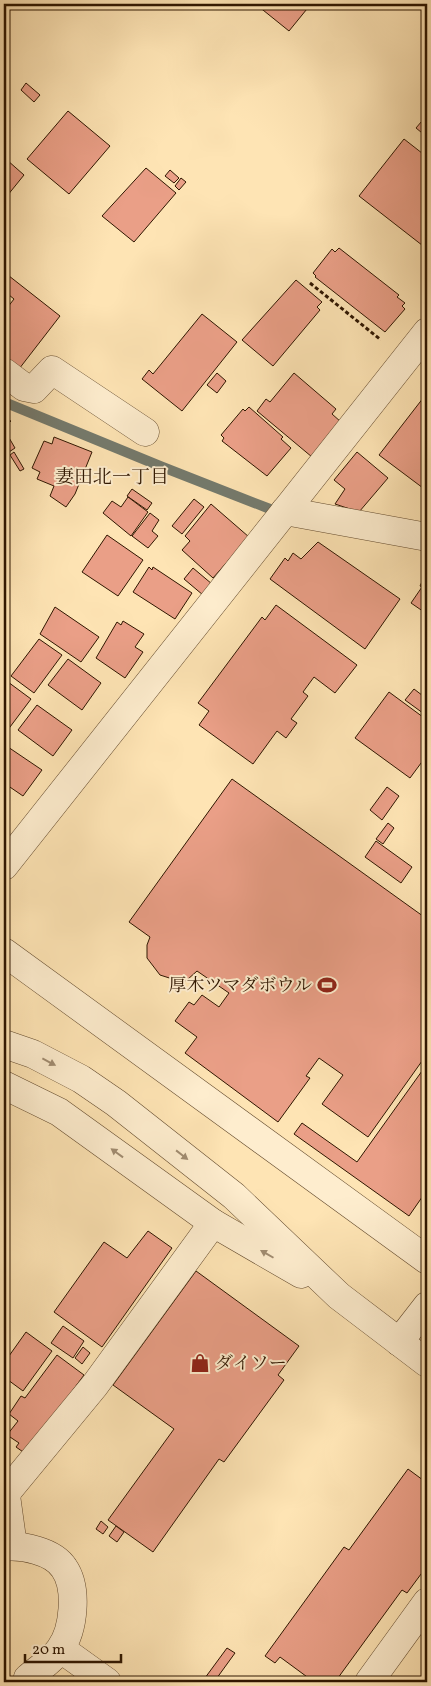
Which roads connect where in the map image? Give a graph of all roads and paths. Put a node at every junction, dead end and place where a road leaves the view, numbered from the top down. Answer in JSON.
{"nodes":[{"id":1,"x":310,"y":282,"type":"dead end"},
{"id":2,"x":427,"y":332,"type":"edge"},
{"id":3,"x":406,"y":359,"type":"junction"},
{"id":4,"x":4,"y":372,"type":"edge"},
{"id":5,"x":144,"y":432,"type":"dead end"},
{"id":6,"x":285,"y":511,"type":"junction"},
{"id":7,"x":427,"y":537,"type":"edge"},
{"id":8,"x":4,"y":866,"type":"edge"},
{"id":9,"x":4,"y":952,"type":"edge"},
{"id":10,"x":4,"y":1044,"type":"edge"},
{"id":11,"x":4,"y":1085,"type":"edge"},
{"id":12,"x":213,"y":1223,"type":"junction"},
{"id":13,"x":427,"y":1260,"type":"edge"},
{"id":14,"x":339,"y":1296,"type":"junction"},
{"id":15,"x":427,"y":1306,"type":"edge"},
{"id":16,"x":399,"y":1342,"type":"junction"},
{"id":17,"x":427,"y":1363,"type":"edge"},
{"id":18,"x":5,"y":1487,"type":"edge"},
{"id":19,"x":8,"y":1546,"type":"edge"},
{"id":20,"x":427,"y":1602,"type":"edge"},
{"id":21,"x":60,"y":1649,"type":"junction"},
{"id":22,"x":29,"y":1682,"type":"edge"},
{"id":23,"x":107,"y":1682,"type":"edge"},
{"id":24,"x":368,"y":1682,"type":"edge"}],
"edges":[{"from":1,"to":3,"type":"path"},
{"from":2,"to":3,"type":"street"},
{"from":3,"to":6,"type":"street"},
{"from":4,"to":5,"type":"street"},
{"from":6,"to":7,"type":"street"},
{"from":6,"to":8,"type":"street"},
{"from":9,"to":13,"type":"street"},
{"from":10,"to":14,"type":"street","one_way":true},
{"from":12,"to":11,"type":"street","one_way":true},
{"from":14,"to":12,"type":"street","one_way":true},
{"from":12,"to":18,"type":"street"},
{"from":14,"to":16,"type":"street"},
{"from":15,"to":16,"type":"street"},
{"from":16,"to":17,"type":"street"},
{"from":18,"to":19,"type":"street"},
{"from":19,"to":21,"type":"street"},
{"from":20,"to":24,"type":"street"},
{"from":21,"to":22,"type":"street"},
{"from":21,"to":23,"type":"street"}]}
